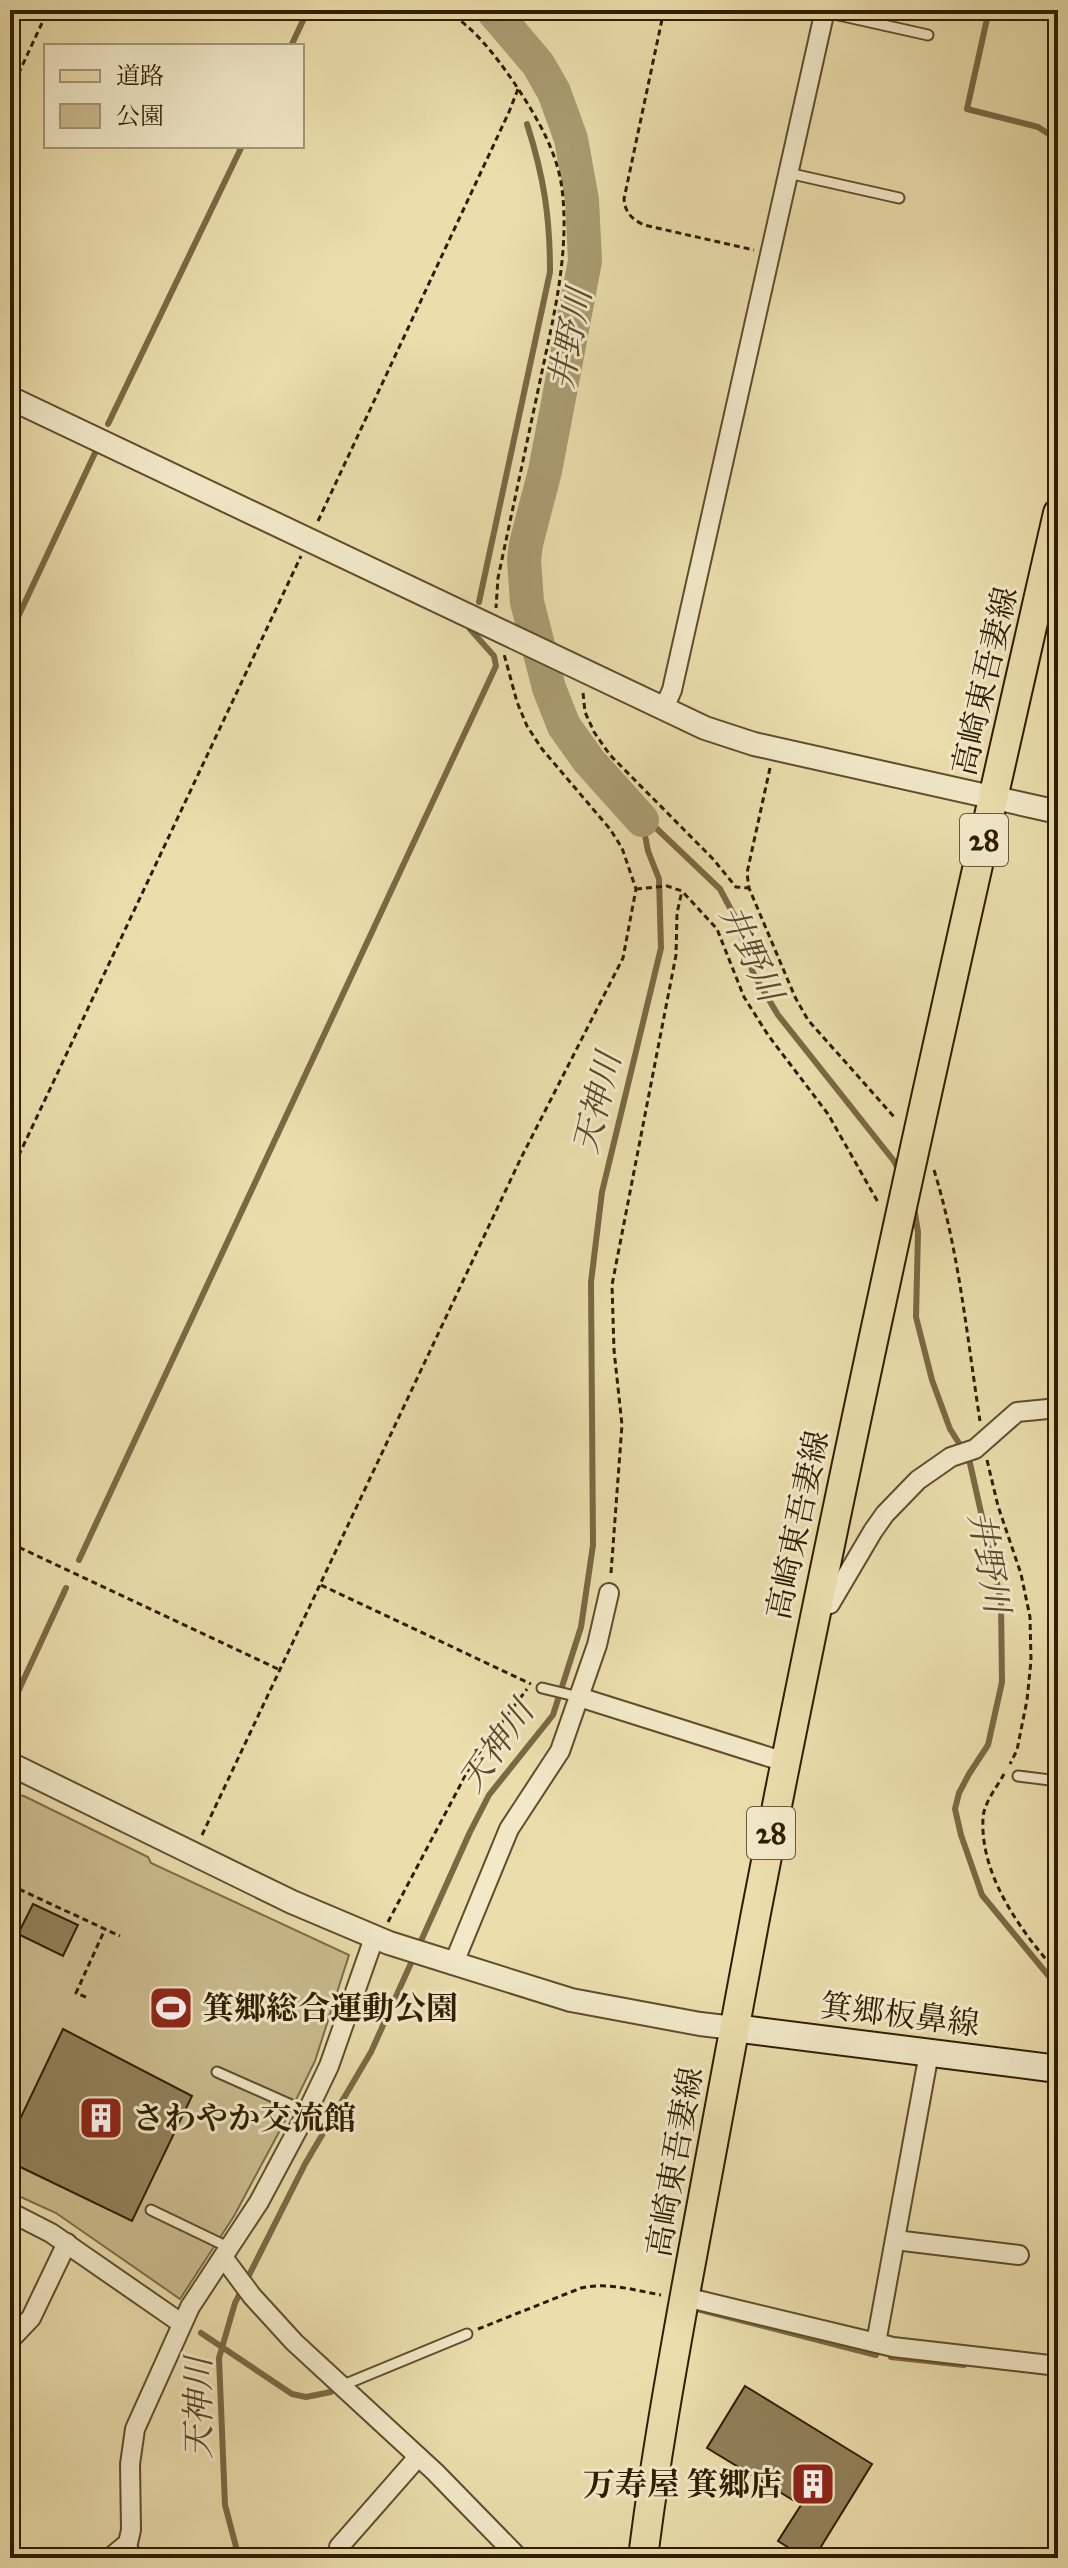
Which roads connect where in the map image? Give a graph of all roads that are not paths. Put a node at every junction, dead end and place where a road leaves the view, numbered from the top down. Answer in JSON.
{"nodes":[{"id":1,"x":825,"y":11,"type":"edge"},
{"id":2,"x":928,"y":35,"type":"dead end"},
{"id":3,"x":788,"y":173,"type":"junction"},
{"id":4,"x":899,"y":198,"type":"dead end"},
{"id":5,"x":10,"y":398,"type":"edge"},
{"id":6,"x":1058,"y":513,"type":"edge"},
{"id":7,"x":664,"y":708,"type":"junction"},
{"id":8,"x":994,"y":798,"type":"junction"},
{"id":9,"x":1058,"y":812,"type":"edge"},
{"id":10,"x":1058,"y":1408,"type":"edge"},
{"id":11,"x":609,"y":1593,"type":"road end"},
{"id":12,"x":816,"y":1605,"type":"junction"},
{"id":13,"x":542,"y":1688,"type":"road end"},
{"id":14,"x":572,"y":1696,"type":"junction"},
{"id":15,"x":785,"y":1762,"type":"junction"},
{"id":16,"x":10,"y":1764,"type":"edge"},
{"id":17,"x":1018,"y":1776,"type":"dead end"},
{"id":18,"x":1058,"y":1781,"type":"edge"},
{"id":19,"x":381,"y":1941,"type":"junction"},
{"id":20,"x":448,"y":1963,"type":"junction"},
{"id":21,"x":734,"y":2028,"type":"junction"},
{"id":22,"x":929,"y":2053,"type":"junction"},
{"id":23,"x":1058,"y":2069,"type":"edge"},
{"id":24,"x":217,"y":2072,"type":"dead end"},
{"id":25,"x":307,"y":2112,"type":"junction"},
{"id":26,"x":151,"y":2210,"type":"dead end"},
{"id":27,"x":10,"y":2212,"type":"edge"},
{"id":28,"x":895,"y":2240,"type":"junction"},
{"id":29,"x":67,"y":2243,"type":"junction"},
{"id":30,"x":1019,"y":2255,"type":"dead end"},
{"id":31,"x":229,"y":2259,"type":"junction"},
{"id":32,"x":679,"y":2297,"type":"junction"},
{"id":33,"x":181,"y":2323,"type":"junction"},
{"id":34,"x":467,"y":2334,"type":"road end"},
{"id":35,"x":10,"y":2340,"type":"edge"},
{"id":36,"x":876,"y":2343,"type":"junction"},
{"id":37,"x":1058,"y":2366,"type":"edge"},
{"id":38,"x":340,"y":2387,"type":"junction"},
{"id":39,"x":418,"y":2457,"type":"junction"},
{"id":40,"x":128,"y":2543,"type":"junction"},
{"id":41,"x":339,"y":2547,"type":"dead end"},
{"id":42,"x":110,"y":2558,"type":"edge"},
{"id":43,"x":141,"y":2558,"type":"edge"},
{"id":44,"x":519,"y":2558,"type":"edge"},
{"id":45,"x":643,"y":2558,"type":"edge"}],
"edges":[{"from":1,"to":2,"type":"lane"},
{"from":1,"to":3,"type":"street"},
{"from":3,"to":4,"type":"lane"},
{"from":3,"to":7,"type":"street"},
{"from":5,"to":7,"type":"street"},
{"from":6,"to":8,"type":"main road","name":"高崎東吾妻線","number":"28"},
{"from":7,"to":8,"type":"street"},
{"from":8,"to":9,"type":"street"},
{"from":8,"to":12,"type":"main road","name":"高崎東吾妻線","number":"28"},
{"from":10,"to":12,"type":"street"},
{"from":11,"to":14,"type":"street"},
{"from":12,"to":15,"type":"main road","name":"高崎東吾妻線","number":"28"},
{"from":13,"to":14,"type":"lane"},
{"from":14,"to":15,"type":"street"},
{"from":14,"to":20,"type":"street"},
{"from":15,"to":21,"type":"main road","name":"高崎東吾妻線","number":"28"},
{"from":16,"to":19,"type":"street"},
{"from":17,"to":18,"type":"lane"},
{"from":19,"to":20,"type":"street"},
{"from":19,"to":25,"type":"street"},
{"from":20,"to":21,"type":"street"},
{"from":21,"to":22,"type":"main road","name":"箕郷板鼻線"},
{"from":21,"to":32,"type":"main road","name":"高崎東吾妻線","number":"28"},
{"from":22,"to":23,"type":"main road","name":"箕郷板鼻線"},
{"from":22,"to":28,"type":"street"},
{"from":24,"to":25,"type":"lane"},
{"from":25,"to":31,"type":"street"},
{"from":26,"to":31,"type":"lane"},
{"from":27,"to":29,"type":"street"},
{"from":28,"to":30,"type":"street"},
{"from":28,"to":36,"type":"street"},
{"from":29,"to":33,"type":"street"},
{"from":29,"to":35,"type":"street"},
{"from":31,"to":33,"type":"street"},
{"from":31,"to":38,"type":"street"},
{"from":32,"to":36,"type":"street"},
{"from":32,"to":45,"type":"main road","name":"高崎東吾妻線","number":"28"},
{"from":33,"to":40,"type":"street"},
{"from":34,"to":38,"type":"lane"},
{"from":36,"to":37,"type":"street"},
{"from":38,"to":39,"type":"street"},
{"from":39,"to":41,"type":"street"},
{"from":39,"to":44,"type":"street"},
{"from":40,"to":42,"type":"street"},
{"from":40,"to":43,"type":"lane"}]}
